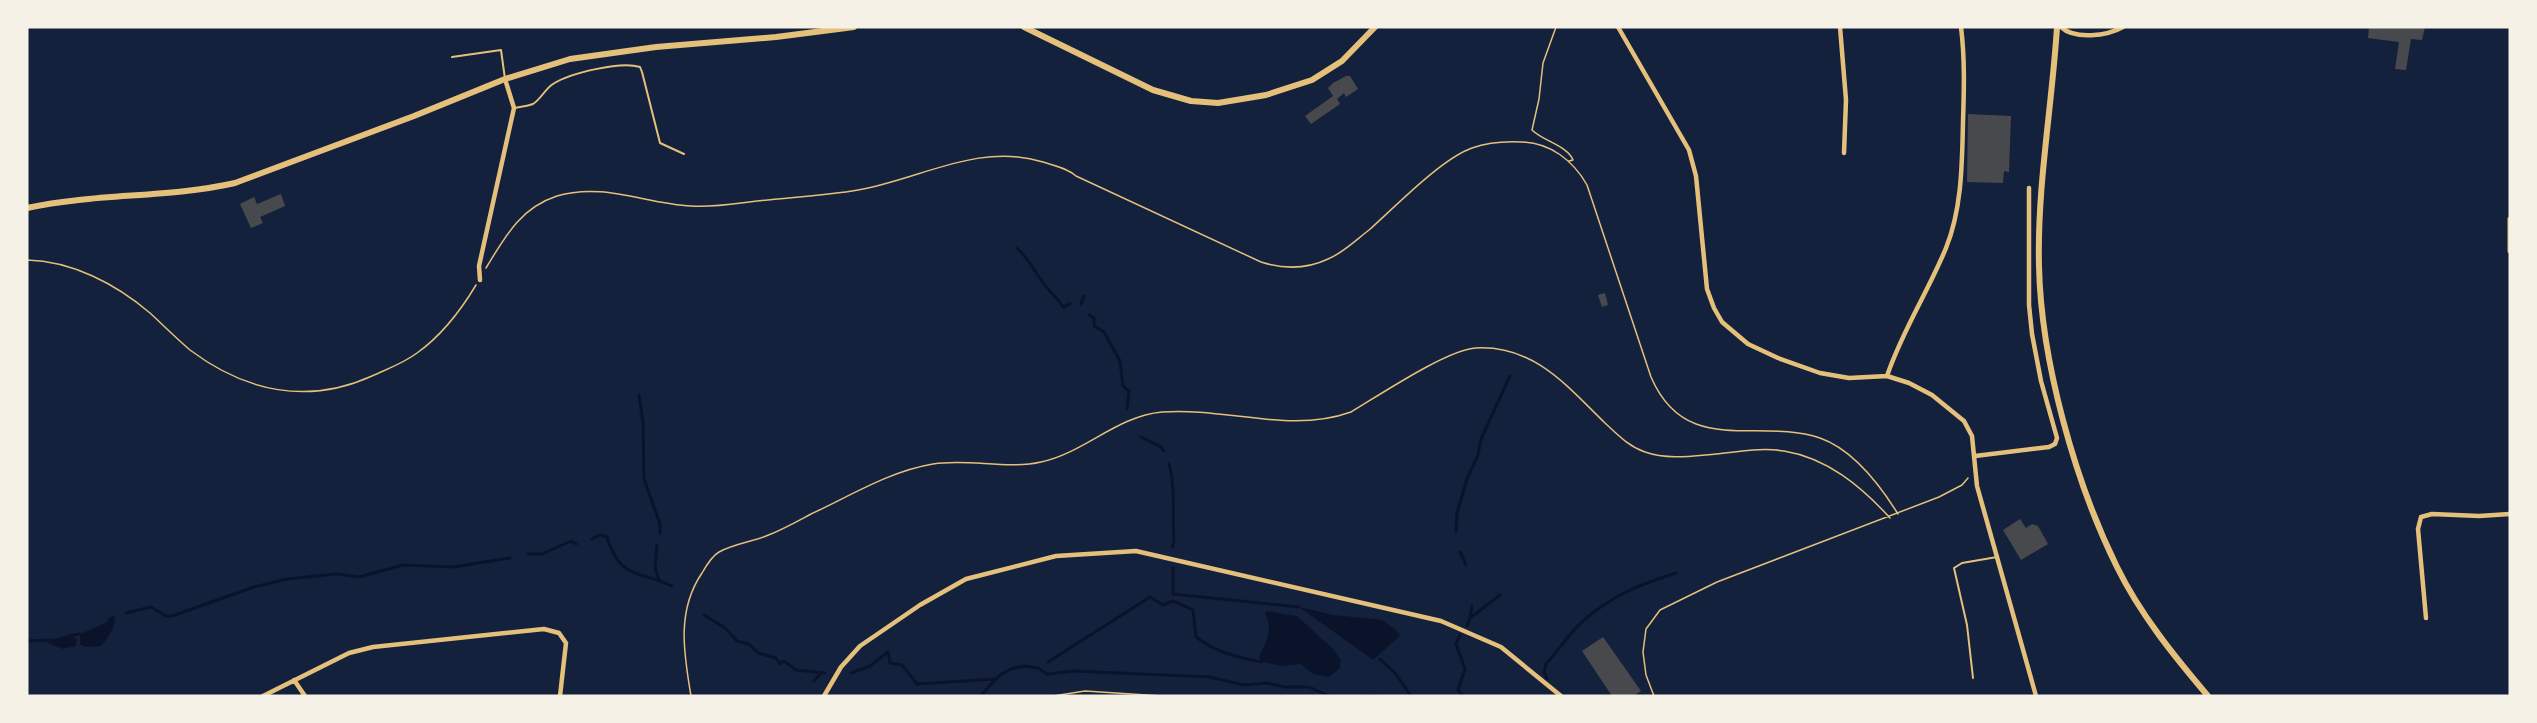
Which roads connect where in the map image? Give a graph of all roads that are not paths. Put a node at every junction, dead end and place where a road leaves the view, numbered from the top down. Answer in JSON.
{"nodes":[{"id":1,"x":854,"y":27,"type":"edge"},
{"id":2,"x":1024,"y":27,"type":"edge"},
{"id":3,"x":1375,"y":27,"type":"edge"},
{"id":4,"x":1618,"y":27,"type":"edge"},
{"id":5,"x":1840,"y":27,"type":"edge"},
{"id":6,"x":1961,"y":27,"type":"edge"},
{"id":7,"x":2059,"y":27,"type":"edge"},
{"id":8,"x":2123,"y":27,"type":"edge"},
{"id":9,"x":452,"y":57,"type":"dead end"},
{"id":10,"x":505,"y":79,"type":"junction"},
{"id":11,"x":514,"y":108,"type":"junction"},
{"id":12,"x":1845,"y":153,"type":"dead end"},
{"id":13,"x":684,"y":154,"type":"dead end"},
{"id":14,"x":2029,"y":188,"type":"dead end"},
{"id":15,"x":27,"y":208,"type":"edge"},
{"id":16,"x":2510,"y":219,"type":"edge"},
{"id":17,"x":2510,"y":251,"type":"edge"},
{"id":18,"x":480,"y":279,"type":"road end"},
{"id":19,"x":1887,"y":376,"type":"junction"},
{"id":20,"x":1976,"y":456,"type":"junction"},
{"id":21,"x":2510,"y":514,"type":"edge"},
{"id":22,"x":1997,"y":557,"type":"junction"},
{"id":23,"x":2426,"y":618,"type":"dead end"},
{"id":24,"x":1973,"y":678,"type":"dead end"},
{"id":25,"x":294,"y":680,"type":"junction"},
{"id":26,"x":263,"y":696,"type":"edge"},
{"id":27,"x":305,"y":696,"type":"edge"},
{"id":28,"x":560,"y":696,"type":"edge"},
{"id":29,"x":824,"y":696,"type":"edge"},
{"id":30,"x":1561,"y":696,"type":"edge"},
{"id":31,"x":2036,"y":696,"type":"edge"},
{"id":32,"x":2208,"y":696,"type":"edge"}],
"edges":[{"from":1,"to":10,"type":"main road"},
{"from":2,"to":3,"type":"main road"},
{"from":4,"to":19,"type":"street"},
{"from":5,"to":12,"type":"street"},
{"from":6,"to":19,"type":"street"},
{"from":7,"to":8,"type":"street"},
{"from":7,"to":32,"type":"main road"},
{"from":9,"to":10,"type":"lane"},
{"from":10,"to":11,"type":"street"},
{"from":10,"to":15,"type":"main road"},
{"from":11,"to":13,"type":"lane"},
{"from":11,"to":18,"type":"street"},
{"from":14,"to":20,"type":"street"},
{"from":16,"to":17,"type":"street"},
{"from":19,"to":20,"type":"street"},
{"from":20,"to":22,"type":"street"},
{"from":21,"to":23,"type":"street"},
{"from":22,"to":24,"type":"lane"},
{"from":22,"to":31,"type":"street"},
{"from":25,"to":26,"type":"street"},
{"from":25,"to":27,"type":"street"},
{"from":25,"to":28,"type":"street"},
{"from":29,"to":30,"type":"street"}]}
